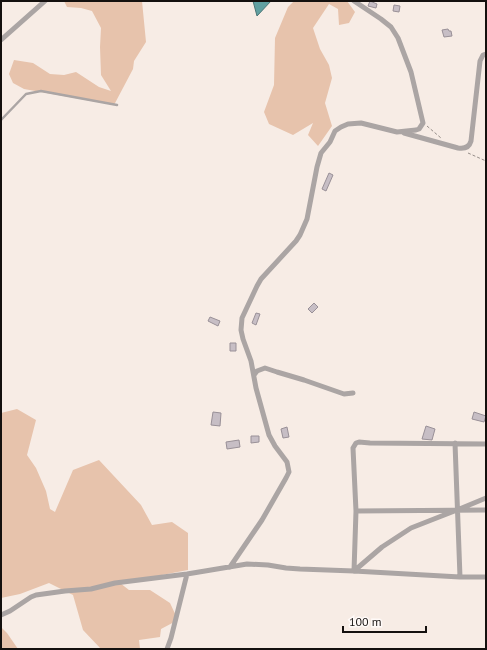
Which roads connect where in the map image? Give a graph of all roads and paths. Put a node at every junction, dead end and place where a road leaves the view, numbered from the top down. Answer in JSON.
{"nodes":[{"id":1,"x":45,"y":1,"type":"edge"},
{"id":2,"x":354,"y":1,"type":"edge"},
{"id":3,"x":1,"y":40,"type":"edge"},
{"id":4,"x":486,"y":54,"type":"edge"},
{"id":5,"x":116,"y":105,"type":"dead end"},
{"id":6,"x":1,"y":120,"type":"edge"},
{"id":7,"x":397,"y":132,"type":"junction"},
{"id":8,"x":254,"y":375,"type":"junction"},
{"id":9,"x":353,"y":393,"type":"dead end"},
{"id":10,"x":455,"y":443,"type":"junction"},
{"id":11,"x":486,"y":444,"type":"edge"},
{"id":12,"x":486,"y":498,"type":"edge"},
{"id":13,"x":457,"y":510,"type":"junction"},
{"id":14,"x":486,"y":510,"type":"edge"},
{"id":15,"x":356,"y":511,"type":"junction"},
{"id":16,"x":230,"y":567,"type":"junction"},
{"id":17,"x":354,"y":571,"type":"junction"},
{"id":18,"x":186,"y":574,"type":"junction"},
{"id":19,"x":460,"y":577,"type":"junction"},
{"id":20,"x":486,"y":577,"type":"edge"},
{"id":21,"x":1,"y":615,"type":"edge"},
{"id":22,"x":167,"y":649,"type":"edge"}],
"edges":[{"from":1,"to":3,"type":"street"},
{"from":2,"to":7,"type":"street"},
{"from":4,"to":7,"type":"street"},
{"from":5,"to":6,"type":"lane"},
{"from":7,"to":8,"type":"street"},
{"from":8,"to":9,"type":"street"},
{"from":8,"to":16,"type":"street"},
{"from":10,"to":11,"type":"street"},
{"from":10,"to":13,"type":"street"},
{"from":10,"to":15,"type":"street"},
{"from":12,"to":13,"type":"street"},
{"from":13,"to":14,"type":"street"},
{"from":13,"to":15,"type":"street"},
{"from":13,"to":17,"type":"street"},
{"from":13,"to":19,"type":"street"},
{"from":15,"to":17,"type":"street"},
{"from":16,"to":17,"type":"street"},
{"from":16,"to":18,"type":"street"},
{"from":17,"to":19,"type":"street"},
{"from":18,"to":21,"type":"street"},
{"from":18,"to":22,"type":"street"},
{"from":19,"to":20,"type":"street"}]}
